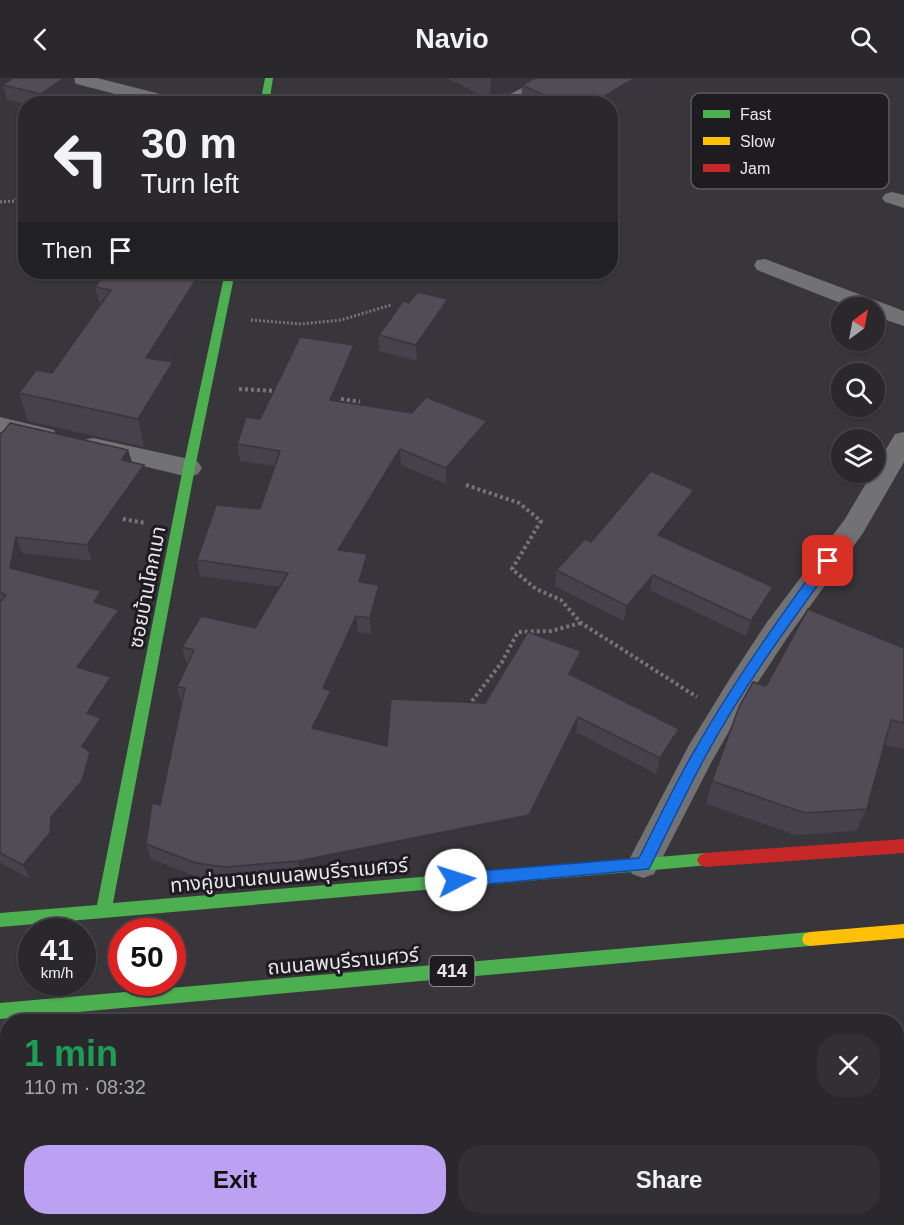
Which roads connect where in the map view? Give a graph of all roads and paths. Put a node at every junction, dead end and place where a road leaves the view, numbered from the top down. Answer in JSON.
{"nodes":[{"id":1,"x":75,"y":78,"type":"edge"},
{"id":2,"x":269,"y":78,"type":"edge"},
{"id":3,"x":555,"y":78,"type":"edge"},
{"id":4,"x":146,"y":96,"type":"edge"},
{"id":5,"x":266,"y":96,"type":"edge"},
{"id":6,"x":521,"y":96,"type":"edge"},
{"id":7,"x":18,"y":198,"type":"edge"},
{"id":8,"x":0,"y":201,"type":"edge"},
{"id":9,"x":765,"y":265,"type":"dead end"},
{"id":10,"x":229,"y":279,"type":"edge"},
{"id":11,"x":846,"y":297,"type":"edge"},
{"id":12,"x":391,"y":305,"type":"dead end"},
{"id":13,"x":885,"y":312,"type":"edge"},
{"id":14,"x":221,"y":315,"type":"junction"},
{"id":15,"x":904,"y":319,"type":"edge"},
{"id":16,"x":206,"y":388,"type":"junction"},
{"id":17,"x":286,"y":391,"type":"edge"},
{"id":18,"x":327,"y":396,"type":"edge"},
{"id":19,"x":360,"y":402,"type":"edge"},
{"id":20,"x":0,"y":425,"type":"edge"},
{"id":21,"x":904,"y":441,"type":"edge"},
{"id":22,"x":189,"y":468,"type":"junction"},
{"id":23,"x":466,"y":485,"type":"dead end"},
{"id":24,"x":111,"y":517,"type":"edge"},
{"id":25,"x":178,"y":526,"type":"junction"},
{"id":26,"x":581,"y":623,"type":"junction"},
{"id":27,"x":472,"y":701,"type":"edge"},
{"id":28,"x":723,"y":714,"type":"junction"},
{"id":29,"x":904,"y":846,"type":"edge"},
{"id":30,"x":643,"y":864,"type":"junction"},
{"id":31,"x":104,"y":910,"type":"junction"},
{"id":32,"x":0,"y":920,"type":"edge"},
{"id":33,"x":904,"y":931,"type":"edge"},
{"id":34,"x":0,"y":1011,"type":"edge"}],
"edges":[{"from":1,"to":4,"type":"street"},
{"from":2,"to":5,"type":"main road"},
{"from":3,"to":6,"type":"street"},
{"from":7,"to":8,"type":"path"},
{"from":9,"to":11,"type":"street"},
{"from":10,"to":14,"type":"main road","name":"ซอยบ้านโคกเมา"},
{"from":12,"to":14,"type":"path"},
{"from":13,"to":15,"type":"street"},
{"from":14,"to":16,"type":"main road","name":"ซอยบ้านโคกเมา"},
{"from":16,"to":17,"type":"path"},
{"from":16,"to":22,"type":"main road","name":"ซอยบ้านโคกเมา"},
{"from":18,"to":19,"type":"path"},
{"from":20,"to":22,"type":"street"},
{"from":21,"to":28,"type":"street"},
{"from":22,"to":25,"type":"main road","name":"ซอยบ้านโคกเมา"},
{"from":23,"to":26,"type":"path"},
{"from":24,"to":25,"type":"path"},
{"from":25,"to":31,"type":"main road","name":"ซอยบ้านโคกเมา"},
{"from":26,"to":27,"type":"path"},
{"from":26,"to":28,"type":"path"},
{"from":28,"to":30,"type":"street"},
{"from":29,"to":30,"type":"main road","name":"ทางคู่ขนานถนนลพบุรีราเมศวร์"},
{"from":30,"to":31,"type":"main road","name":"ทางคู่ขนานถนนลพบุรีราเมศวร์"},
{"from":31,"to":32,"type":"main road","name":"ทางคู่ขนานถนนลพบุรีราเมศวร์"},
{"from":33,"to":34,"type":"main road","name":"ถนนลพบุรีราเมศวร์","number":"414"}]}
